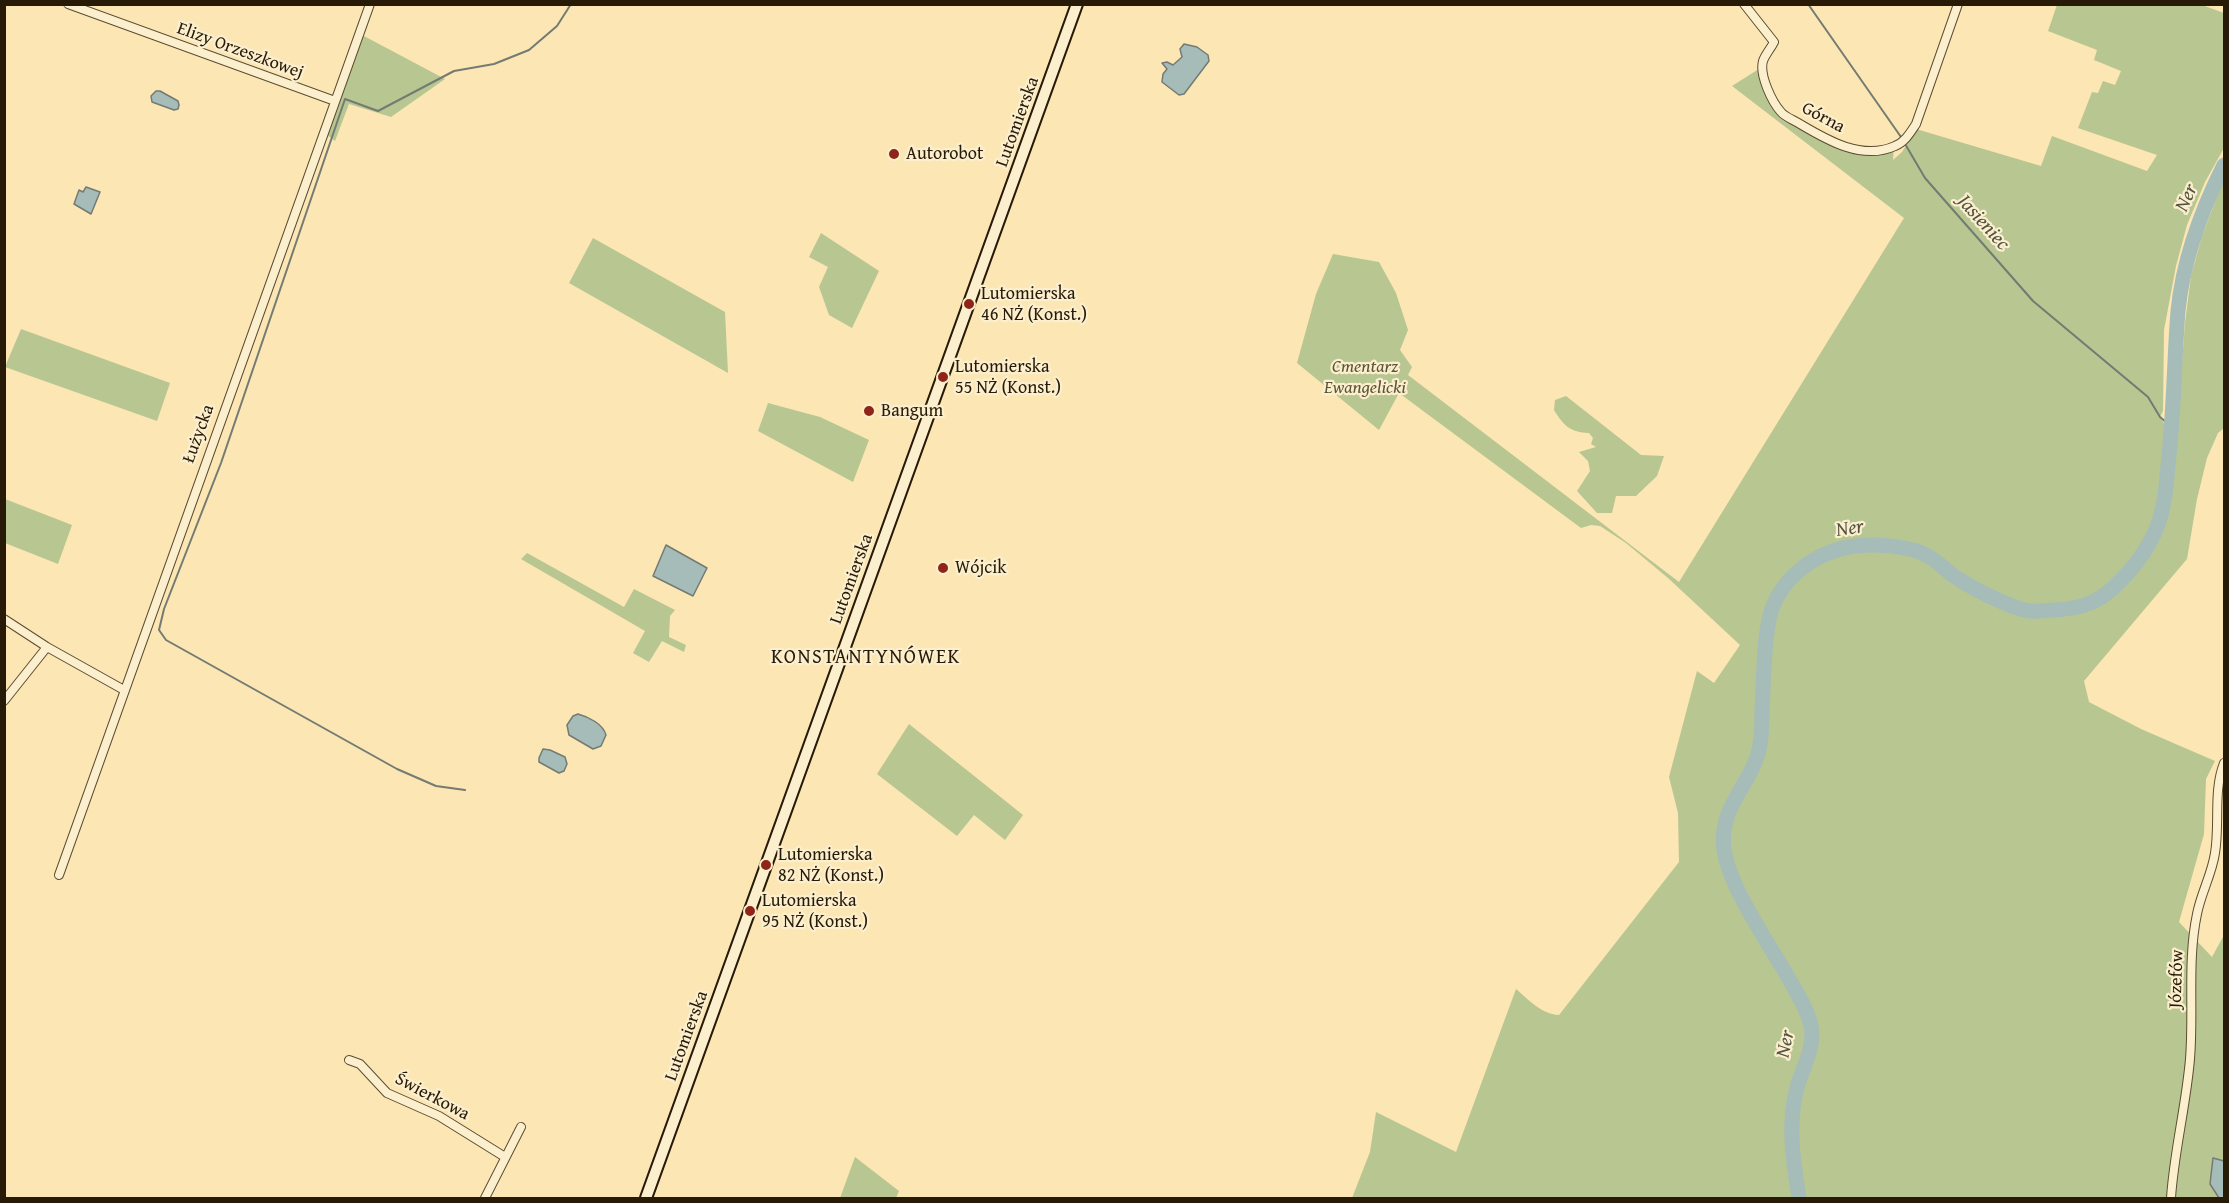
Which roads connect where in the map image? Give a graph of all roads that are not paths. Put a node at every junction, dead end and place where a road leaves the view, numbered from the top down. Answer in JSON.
{"nodes":[{"id":1,"x":68,"y":4,"type":"edge"},
{"id":2,"x":370,"y":4,"type":"edge"},
{"id":3,"x":1077,"y":4,"type":"edge"},
{"id":4,"x":1744,"y":4,"type":"edge"},
{"id":5,"x":1958,"y":4,"type":"edge"},
{"id":6,"x":335,"y":101,"type":"junction"},
{"id":7,"x":4,"y":619,"type":"edge"},
{"id":8,"x":48,"y":647,"type":"junction"},
{"id":9,"x":124,"y":690,"type":"junction"},
{"id":10,"x":4,"y":701,"type":"edge"},
{"id":11,"x":2224,"y":763,"type":"edge"},
{"id":12,"x":58,"y":875,"type":"dead end"},
{"id":13,"x":349,"y":1060,"type":"dead end"},
{"id":14,"x":521,"y":1127,"type":"dead end"},
{"id":15,"x":505,"y":1157,"type":"junction"},
{"id":16,"x":485,"y":1198,"type":"edge"},
{"id":17,"x":646,"y":1198,"type":"edge"},
{"id":18,"x":2171,"y":1198,"type":"edge"}],
"edges":[{"from":1,"to":6,"type":"street","name":"Elizy Orzeszkowej"},
{"from":2,"to":6,"type":"street","name":"Łużycka"},
{"from":3,"to":17,"type":"main road","name":"Lutomierska"},
{"from":4,"to":5,"type":"street","name":"Górna"},
{"from":6,"to":9,"type":"street","name":"Łużycka"},
{"from":7,"to":8,"type":"street"},
{"from":8,"to":9,"type":"street"},
{"from":8,"to":10,"type":"street"},
{"from":9,"to":12,"type":"street","name":"Łużycka"},
{"from":11,"to":18,"type":"street","name":"Józefów"},
{"from":13,"to":15,"type":"street","name":"Świerkowa"},
{"from":14,"to":15,"type":"street"},
{"from":15,"to":16,"type":"street"}]}
